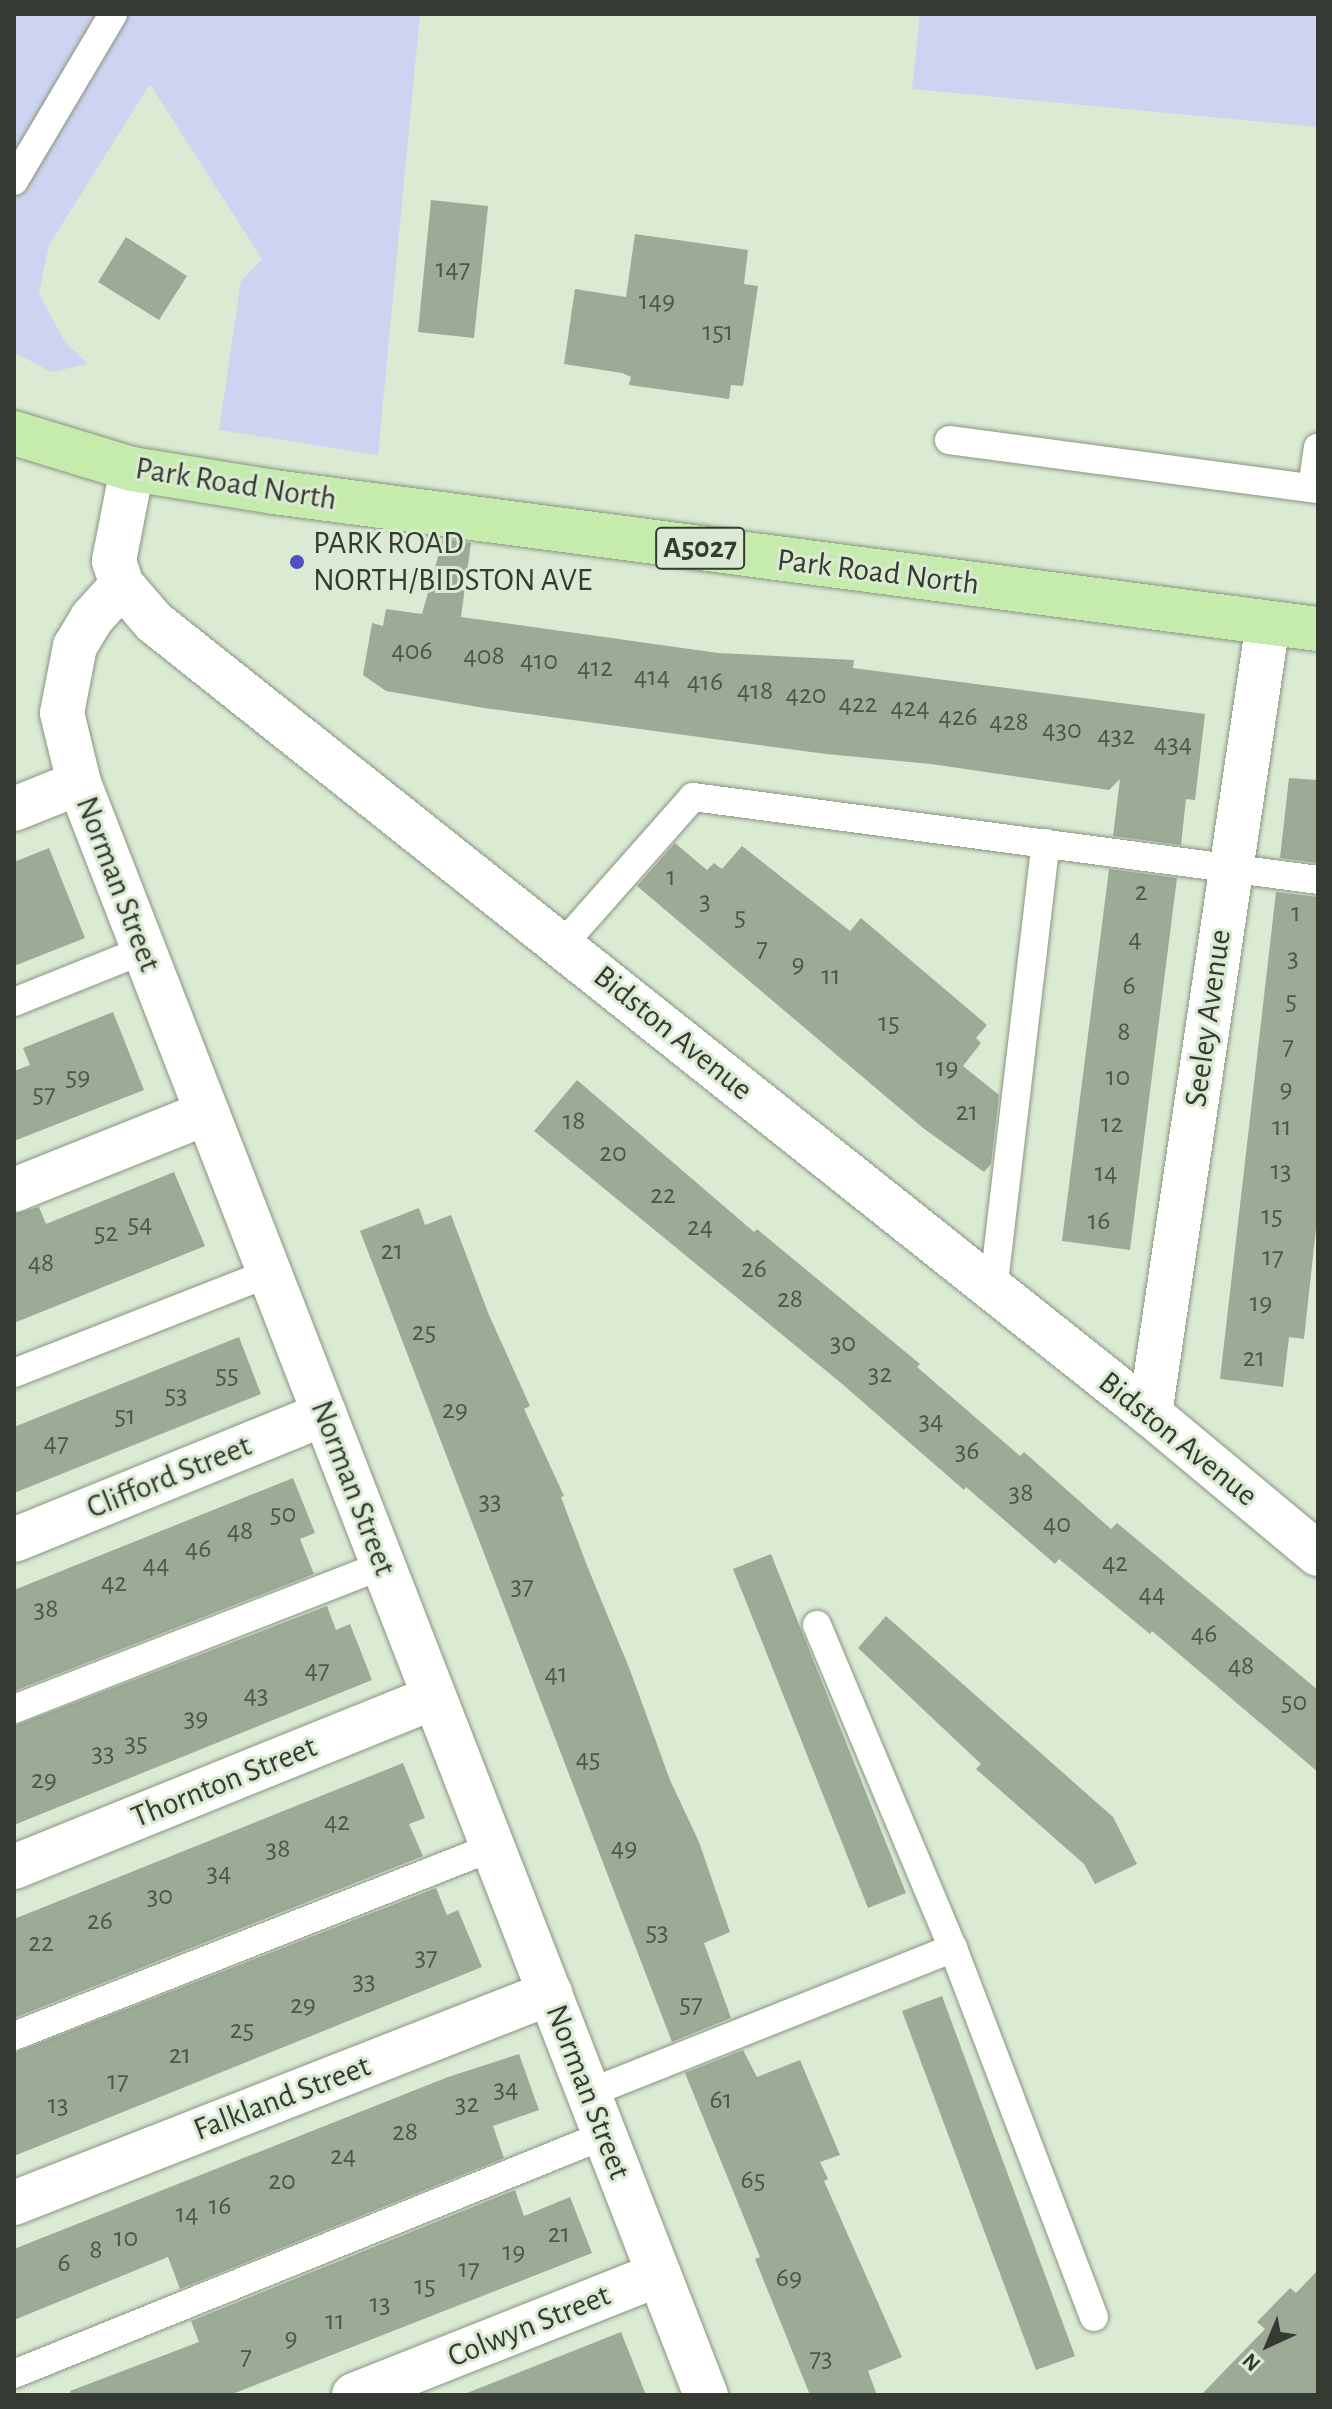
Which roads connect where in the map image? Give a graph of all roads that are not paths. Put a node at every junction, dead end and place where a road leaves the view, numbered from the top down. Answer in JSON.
{"nodes":[{"id":1,"x":113,"y":14,"type":"edge"},
{"id":2,"x":14,"y":181,"type":"edge"},
{"id":3,"x":14,"y":433,"type":"edge"},
{"id":4,"x":949,"y":440,"type":"dead end"},
{"id":5,"x":1318,"y":447,"type":"edge"},
{"id":6,"x":132,"y":469,"type":"junction"},
{"id":7,"x":1315,"y":489,"type":"edge"},
{"id":8,"x":122,"y":585,"type":"junction"},
{"id":9,"x":1268,"y":623,"type":"junction"},
{"id":10,"x":1318,"y":629,"type":"edge"},
{"id":11,"x":79,"y":783,"type":"junction"},
{"id":12,"x":14,"y":809,"type":"edge"},
{"id":13,"x":1046,"y":843,"type":"junction"},
{"id":14,"x":1230,"y":868,"type":"junction"},
{"id":15,"x":1318,"y":880,"type":"edge"},
{"id":16,"x":563,"y":944,"type":"junction"},
{"id":17,"x":144,"y":950,"type":"junction"},
{"id":18,"x":14,"y":1002,"type":"edge"},
{"id":19,"x":207,"y":1113,"type":"junction"},
{"id":20,"x":14,"y":1190,"type":"edge"},
{"id":21,"x":269,"y":1273,"type":"junction"},
{"id":22,"x":993,"y":1291,"type":"junction"},
{"id":23,"x":14,"y":1373,"type":"edge"},
{"id":24,"x":324,"y":1414,"type":"junction"},
{"id":25,"x":1150,"y":1414,"type":"junction"},
{"id":26,"x":14,"y":1540,"type":"edge"},
{"id":27,"x":1318,"y":1554,"type":"edge"},
{"id":28,"x":384,"y":1565,"type":"junction"},
{"id":29,"x":817,"y":1625,"type":"dead end"},
{"id":30,"x":434,"y":1697,"type":"junction"},
{"id":31,"x":14,"y":1709,"type":"edge"},
{"id":32,"x":493,"y":1847,"type":"junction"},
{"id":33,"x":14,"y":1867,"type":"edge"},
{"id":34,"x":953,"y":1948,"type":"junction"},
{"id":35,"x":550,"y":1993,"type":"junction"},
{"id":36,"x":14,"y":2036,"type":"edge"},
{"id":37,"x":589,"y":2093,"type":"junction"},
{"id":38,"x":605,"y":2135,"type":"junction"},
{"id":39,"x":14,"y":2203,"type":"edge"},
{"id":40,"x":659,"y":2274,"type":"junction"},
{"id":41,"x":1094,"y":2317,"type":"dead end"},
{"id":42,"x":14,"y":2374,"type":"edge"},
{"id":43,"x":354,"y":2395,"type":"edge"},
{"id":44,"x":706,"y":2395,"type":"edge"}],
"edges":[{"from":1,"to":2,"type":"lane"},
{"from":3,"to":6,"type":"main road","name":"Park Road North","number":"A5027"},
{"from":4,"to":7,"type":"lane"},
{"from":5,"to":7,"type":"lane"},
{"from":6,"to":8,"type":"street"},
{"from":6,"to":9,"type":"main road","name":"Park Road North","number":"A5027"},
{"from":8,"to":11,"type":"street","name":"Norman Street"},
{"from":8,"to":16,"type":"street","name":"Bidston Avenue"},
{"from":9,"to":10,"type":"main road","name":"Park Road North","number":"A5027"},
{"from":9,"to":14,"type":"street","name":"Seeley Avenue"},
{"from":11,"to":12,"type":"street"},
{"from":11,"to":17,"type":"street","name":"Norman Street"},
{"from":13,"to":14,"type":"lane"},
{"from":13,"to":16,"type":"lane"},
{"from":13,"to":22,"type":"lane"},
{"from":14,"to":15,"type":"lane"},
{"from":14,"to":25,"type":"street","name":"Seeley Avenue"},
{"from":16,"to":22,"type":"street","name":"Bidston Avenue"},
{"from":17,"to":18,"type":"lane"},
{"from":17,"to":19,"type":"street","name":"Norman Street"},
{"from":19,"to":20,"type":"street"},
{"from":19,"to":21,"type":"street","name":"Norman Street"},
{"from":21,"to":23,"type":"lane"},
{"from":21,"to":24,"type":"street","name":"Norman Street"},
{"from":22,"to":25,"type":"street","name":"Bidston Avenue"},
{"from":24,"to":26,"type":"street","name":"Clifford Street"},
{"from":24,"to":28,"type":"street","name":"Norman Street"},
{"from":25,"to":27,"type":"street","name":"Bidston Avenue"},
{"from":28,"to":30,"type":"street","name":"Norman Street"},
{"from":28,"to":31,"type":"lane"},
{"from":29,"to":34,"type":"lane"},
{"from":30,"to":32,"type":"street","name":"Norman Street"},
{"from":30,"to":33,"type":"street","name":"Thornton Street"},
{"from":32,"to":35,"type":"street","name":"Norman Street"},
{"from":32,"to":36,"type":"lane"},
{"from":34,"to":37,"type":"lane"},
{"from":34,"to":41,"type":"lane"},
{"from":35,"to":37,"type":"street","name":"Norman Street"},
{"from":35,"to":39,"type":"street","name":"Falkland Street"},
{"from":37,"to":38,"type":"street","name":"Norman Street"},
{"from":38,"to":40,"type":"street","name":"Norman Street"},
{"from":38,"to":42,"type":"lane"},
{"from":40,"to":43,"type":"street","name":"Colwyn Street"},
{"from":40,"to":44,"type":"street","name":"Norman Street"}]}
